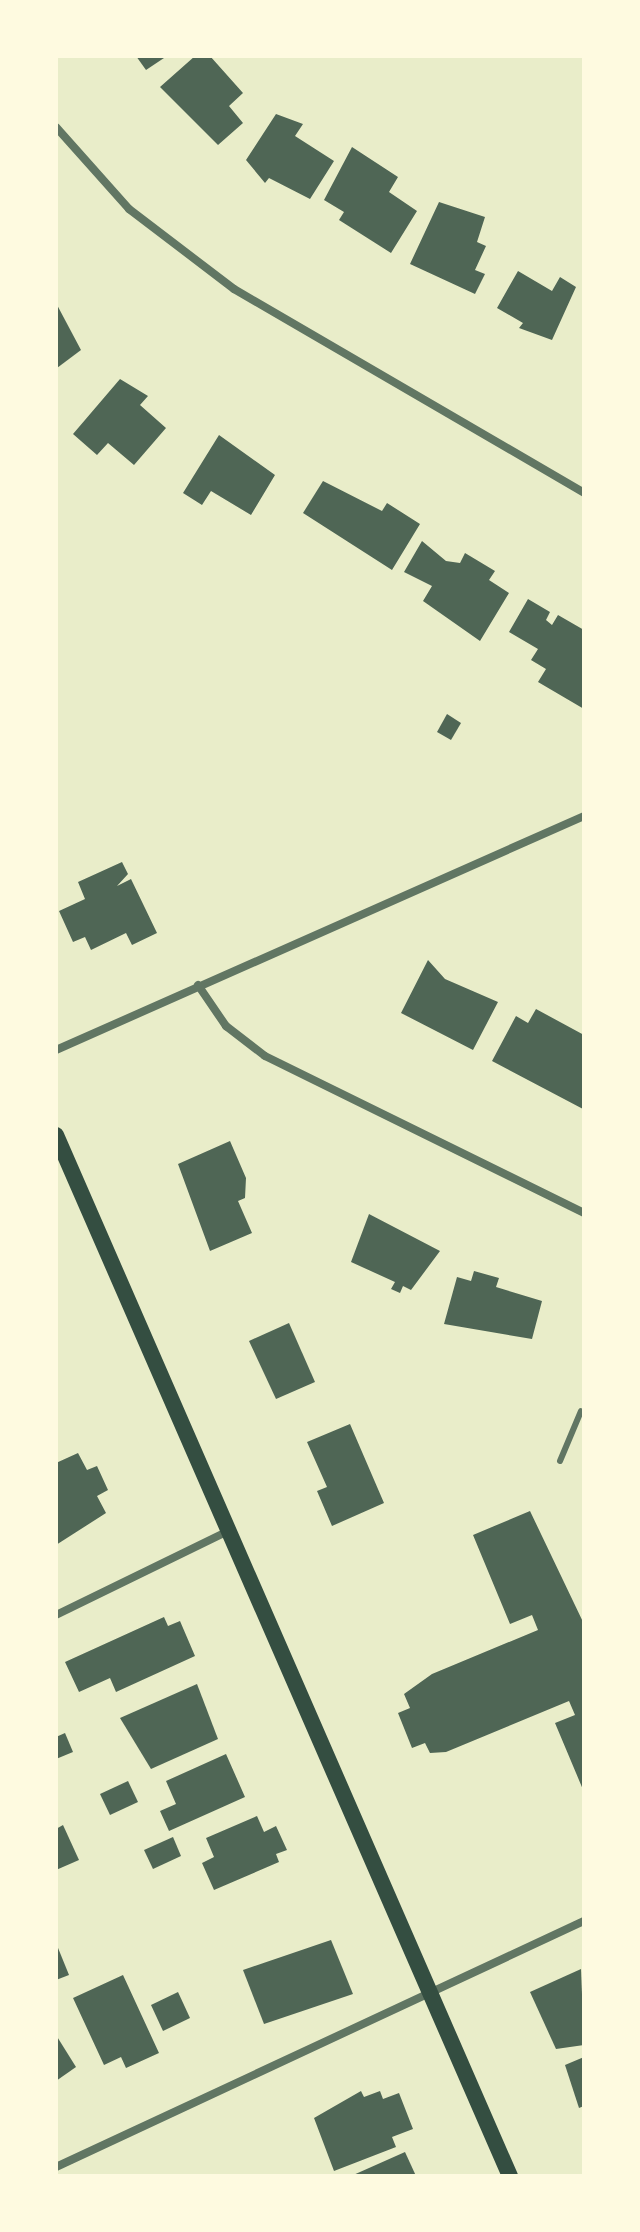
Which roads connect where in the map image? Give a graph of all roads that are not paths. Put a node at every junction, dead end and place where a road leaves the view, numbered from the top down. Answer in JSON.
{"nodes":[{"id":1,"x":56,"y":127,"type":"edge"},
{"id":2,"x":584,"y":493,"type":"edge"},
{"id":3,"x":584,"y":816,"type":"edge"},
{"id":4,"x":198,"y":985,"type":"junction"},
{"id":5,"x":56,"y":1050,"type":"edge"},
{"id":6,"x":56,"y":1135,"type":"edge"},
{"id":7,"x":584,"y":1213,"type":"edge"},
{"id":8,"x":581,"y":1411,"type":"dead end"},
{"id":9,"x":560,"y":1461,"type":"dead end"},
{"id":10,"x":229,"y":1531,"type":"junction"},
{"id":11,"x":56,"y":1615,"type":"edge"},
{"id":12,"x":584,"y":1921,"type":"edge"},
{"id":13,"x":429,"y":1991,"type":"junction"},
{"id":14,"x":56,"y":2167,"type":"edge"},
{"id":15,"x":510,"y":2176,"type":"edge"}],
"edges":[{"from":1,"to":2,"type":"street"},
{"from":3,"to":4,"type":"street"},
{"from":4,"to":5,"type":"street"},
{"from":4,"to":7,"type":"street"},
{"from":6,"to":10,"type":"main road"},
{"from":8,"to":9,"type":"lane"},
{"from":10,"to":11,"type":"street"},
{"from":10,"to":13,"type":"main road"},
{"from":12,"to":13,"type":"street"},
{"from":13,"to":14,"type":"street"},
{"from":13,"to":15,"type":"main road"}]}
